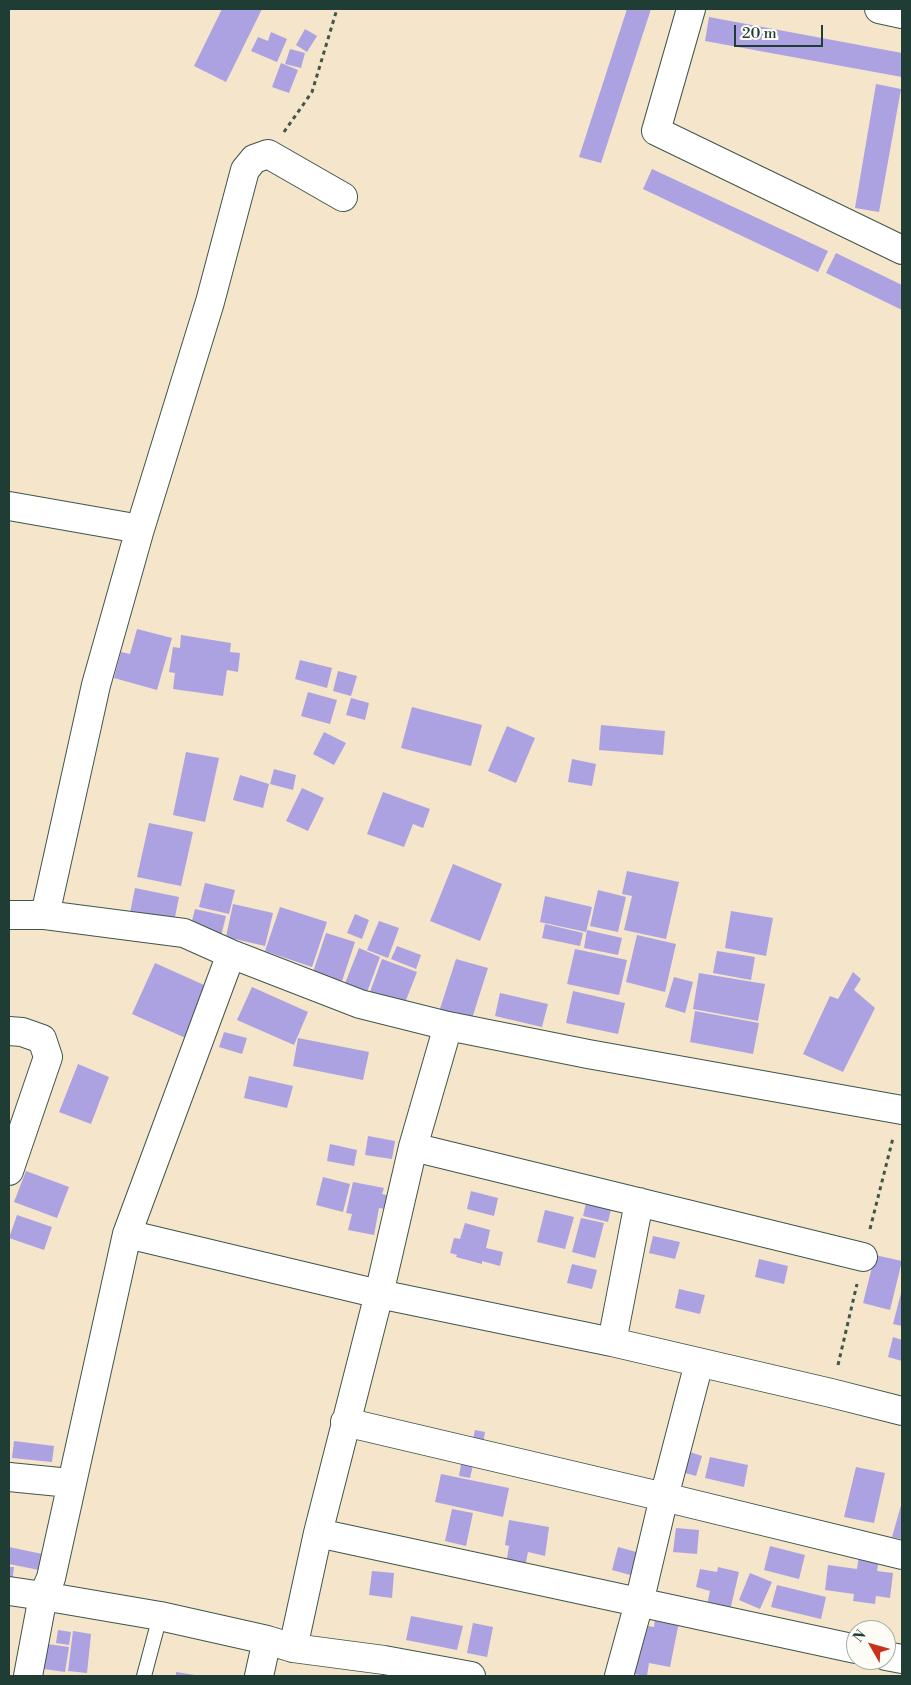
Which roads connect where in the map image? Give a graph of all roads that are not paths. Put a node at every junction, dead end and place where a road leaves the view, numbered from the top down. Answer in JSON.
{"nodes":[{"id":1,"x":691,"y":9,"type":"edge"},
{"id":2,"x":879,"y":9,"type":"edge"},
{"id":3,"x":902,"y":14,"type":"edge"},
{"id":4,"x":344,"y":197,"type":"dead end"},
{"id":5,"x":902,"y":250,"type":"edge"},
{"id":6,"x":9,"y":506,"type":"edge"},
{"id":7,"x":140,"y":528,"type":"junction"},
{"id":8,"x":9,"y":915,"type":"edge"},
{"id":9,"x":45,"y":915,"type":"junction"},
{"id":10,"x":231,"y":954,"type":"junction"},
{"id":11,"x":448,"y":1026,"type":"junction"},
{"id":12,"x":9,"y":1031,"type":"edge"},
{"id":13,"x":901,"y":1110,"type":"edge"},
{"id":14,"x":413,"y":1147,"type":"junction"},
{"id":15,"x":11,"y":1157,"type":"edge"},
{"id":16,"x":639,"y":1202,"type":"junction"},
{"id":17,"x":127,"y":1234,"type":"junction"},
{"id":18,"x":863,"y":1256,"type":"road end"},
{"id":19,"x":379,"y":1294,"type":"junction"},
{"id":20,"x":612,"y":1342,"type":"junction"},
{"id":21,"x":699,"y":1363,"type":"junction"},
{"id":22,"x":902,"y":1411,"type":"edge"},
{"id":23,"x":345,"y":1422,"type":"junction"},
{"id":24,"x":9,"y":1478,"type":"edge"},
{"id":25,"x":70,"y":1484,"type":"junction"},
{"id":26,"x":664,"y":1496,"type":"junction"},
{"id":27,"x":318,"y":1533,"type":"junction"},
{"id":28,"x":902,"y":1555,"type":"edge"},
{"id":29,"x":9,"y":1591,"type":"edge"},
{"id":30,"x":44,"y":1596,"type":"junction"},
{"id":31,"x":639,"y":1603,"type":"junction"},
{"id":32,"x":160,"y":1616,"type":"junction"},
{"id":33,"x":266,"y":1640,"type":"junction"},
{"id":34,"x":846,"y":1647,"type":"edge"},
{"id":35,"x":293,"y":1648,"type":"junction"},
{"id":36,"x":382,"y":1668,"type":"edge"},
{"id":37,"x":902,"y":1670,"type":"edge"},
{"id":38,"x":28,"y":1676,"type":"edge"},
{"id":39,"x":144,"y":1676,"type":"edge"},
{"id":40,"x":259,"y":1676,"type":"edge"},
{"id":41,"x":471,"y":1676,"type":"edge"},
{"id":42,"x":619,"y":1676,"type":"edge"},
{"id":43,"x":901,"y":1676,"type":"edge"}],
"edges":[{"from":1,"to":5,"type":"street"},
{"from":2,"to":3,"type":"street"},
{"from":4,"to":7,"type":"street"},
{"from":6,"to":7,"type":"street"},
{"from":7,"to":9,"type":"street"},
{"from":8,"to":9,"type":"street"},
{"from":9,"to":10,"type":"street"},
{"from":10,"to":11,"type":"street"},
{"from":10,"to":17,"type":"street"},
{"from":11,"to":13,"type":"street"},
{"from":11,"to":14,"type":"street"},
{"from":12,"to":15,"type":"street"},
{"from":14,"to":16,"type":"street"},
{"from":14,"to":19,"type":"street"},
{"from":16,"to":18,"type":"street"},
{"from":16,"to":20,"type":"street"},
{"from":17,"to":19,"type":"street"},
{"from":17,"to":25,"type":"street"},
{"from":19,"to":20,"type":"street"},
{"from":19,"to":23,"type":"street"},
{"from":20,"to":21,"type":"street"},
{"from":21,"to":22,"type":"street"},
{"from":21,"to":26,"type":"street"},
{"from":23,"to":26,"type":"street"},
{"from":23,"to":27,"type":"street"},
{"from":24,"to":25,"type":"street"},
{"from":25,"to":30,"type":"street"},
{"from":26,"to":28,"type":"street"},
{"from":26,"to":31,"type":"street"},
{"from":27,"to":31,"type":"street"},
{"from":27,"to":35,"type":"street"},
{"from":29,"to":30,"type":"street"},
{"from":30,"to":32,"type":"street"},
{"from":30,"to":38,"type":"street"},
{"from":31,"to":34,"type":"street"},
{"from":31,"to":42,"type":"street"},
{"from":32,"to":33,"type":"street"},
{"from":32,"to":39,"type":"lane"},
{"from":33,"to":35,"type":"street"},
{"from":33,"to":40,"type":"street"},
{"from":35,"to":36,"type":"street"},
{"from":36,"to":41,"type":"street"},
{"from":37,"to":43,"type":"street"}]}
